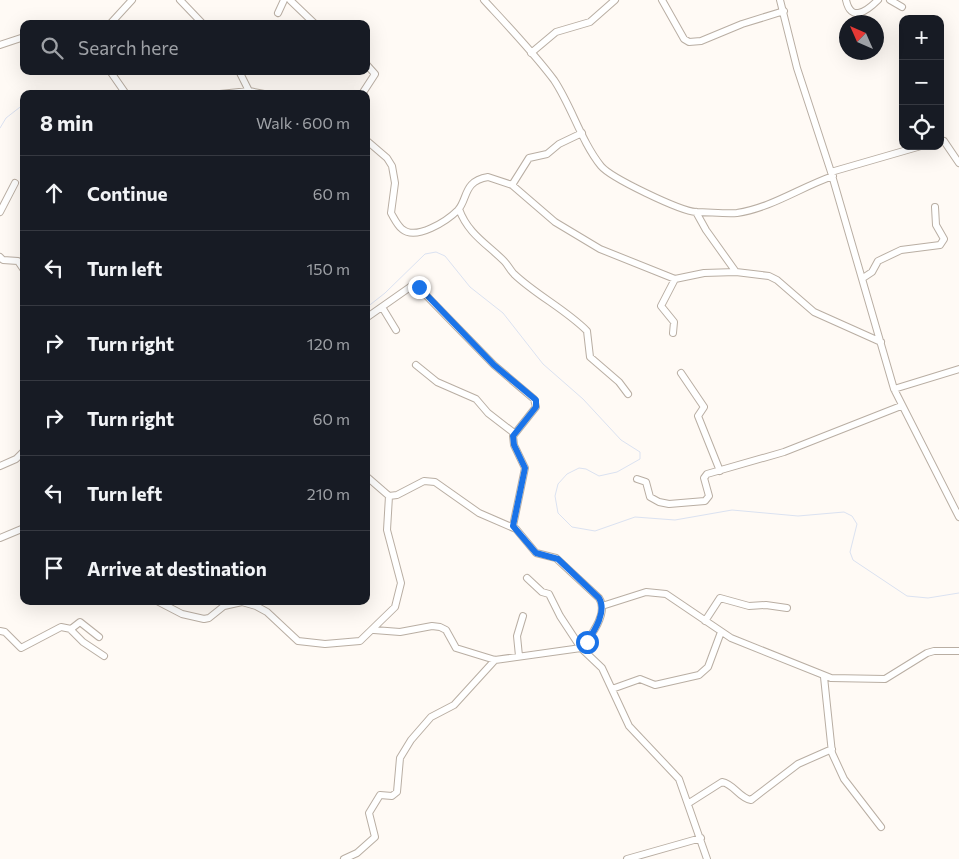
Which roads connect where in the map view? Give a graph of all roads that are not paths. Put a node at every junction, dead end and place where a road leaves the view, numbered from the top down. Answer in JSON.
{"nodes":[{"id":1,"x":132,"y":0,"type":"edge"},
{"id":2,"x":180,"y":0,"type":"edge"},
{"id":3,"x":284,"y":0,"type":"edge"},
{"id":4,"x":290,"y":0,"type":"edge"},
{"id":5,"x":484,"y":0,"type":"edge"},
{"id":6,"x":615,"y":0,"type":"edge"},
{"id":7,"x":662,"y":0,"type":"edge"},
{"id":8,"x":780,"y":0,"type":"edge"},
{"id":9,"x":846,"y":0,"type":"edge"},
{"id":10,"x":878,"y":0,"type":"edge"},
{"id":11,"x":890,"y":0,"type":"edge"},
{"id":12,"x":902,"y":7,"type":"dead end"},
{"id":13,"x":784,"y":12,"type":"junction"},
{"id":14,"x":278,"y":13,"type":"dead end"},
{"id":15,"x":114,"y":20,"type":"edge"},
{"id":16,"x":199,"y":20,"type":"edge"},
{"id":17,"x":311,"y":20,"type":"edge"},
{"id":18,"x":20,"y":38,"type":"edge"},
{"id":19,"x":0,"y":45,"type":"edge"},
{"id":20,"x":531,"y":53,"type":"junction"},
{"id":21,"x":370,"y":68,"type":"edge"},
{"id":22,"x":113,"y":75,"type":"edge"},
{"id":23,"x":241,"y":75,"type":"edge"},
{"id":24,"x":123,"y":90,"type":"edge"},
{"id":25,"x":248,"y":90,"type":"edge"},
{"id":26,"x":365,"y":90,"type":"edge"},
{"id":27,"x":582,"y":133,"type":"junction"},
{"id":28,"x":944,"y":141,"type":"edge"},
{"id":29,"x":370,"y":144,"type":"edge"},
{"id":30,"x":908,"y":150,"type":"edge"},
{"id":31,"x":959,"y":163,"type":"edge"},
{"id":32,"x":832,"y":174,"type":"junction"},
{"id":33,"x":15,"y":183,"type":"dead end"},
{"id":34,"x":512,"y":185,"type":"junction"},
{"id":35,"x":935,"y":207,"type":"dead end"},
{"id":36,"x":459,"y":209,"type":"junction"},
{"id":37,"x":0,"y":212,"type":"edge"},
{"id":38,"x":696,"y":212,"type":"junction"},
{"id":39,"x":0,"y":257,"type":"edge"},
{"id":40,"x":20,"y":265,"type":"edge"},
{"id":41,"x":736,"y":272,"type":"junction"},
{"id":42,"x":863,"y":278,"type":"junction"},
{"id":43,"x":676,"y":279,"type":"junction"},
{"id":44,"x":382,"y":308,"type":"junction"},
{"id":45,"x":370,"y":316,"type":"edge"},
{"id":46,"x":396,"y":330,"type":"dead end"},
{"id":47,"x":673,"y":333,"type":"dead end"},
{"id":48,"x":881,"y":342,"type":"junction"},
{"id":49,"x":416,"y":365,"type":"dead end"},
{"id":50,"x":959,"y":369,"type":"edge"},
{"id":51,"x":681,"y":372,"type":"dead end"},
{"id":52,"x":894,"y":389,"type":"junction"},
{"id":53,"x":628,"y":394,"type":"dead end"},
{"id":54,"x":901,"y":406,"type":"junction"},
{"id":55,"x":514,"y":433,"type":"junction"},
{"id":56,"x":20,"y":455,"type":"edge"},
{"id":57,"x":0,"y":466,"type":"edge"},
{"id":58,"x":720,"y":471,"type":"junction"},
{"id":59,"x":370,"y":479,"type":"edge"},
{"id":60,"x":637,"y":479,"type":"dead end"},
{"id":61,"x":389,"y":496,"type":"junction"},
{"id":62,"x":957,"y":507,"type":"edge"},
{"id":63,"x":959,"y":517,"type":"edge"},
{"id":64,"x":513,"y":526,"type":"junction"},
{"id":65,"x":20,"y":530,"type":"edge"},
{"id":66,"x":0,"y":538,"type":"edge"},
{"id":67,"x":527,"y":578,"type":"dead end"},
{"id":68,"x":164,"y":605,"type":"edge"},
{"id":69,"x":227,"y":605,"type":"edge"},
{"id":70,"x":251,"y":605,"type":"edge"},
{"id":71,"x":602,"y":606,"type":"junction"},
{"id":72,"x":787,"y":608,"type":"dead end"},
{"id":73,"x":523,"y":616,"type":"dead end"},
{"id":74,"x":706,"y":621,"type":"junction"},
{"id":75,"x":70,"y":629,"type":"junction"},
{"id":76,"x":374,"y":630,"type":"junction"},
{"id":77,"x":0,"y":631,"type":"edge"},
{"id":78,"x":721,"y":632,"type":"junction"},
{"id":79,"x":99,"y":638,"type":"dead end"},
{"id":80,"x":581,"y":648,"type":"junction"},
{"id":81,"x":959,"y":652,"type":"edge"},
{"id":82,"x":104,"y":656,"type":"dead end"},
{"id":83,"x":519,"y":656,"type":"junction"},
{"id":84,"x":495,"y":660,"type":"junction"},
{"id":85,"x":824,"y":677,"type":"junction"},
{"id":86,"x":612,"y":689,"type":"junction"},
{"id":87,"x":832,"y":749,"type":"junction"},
{"id":88,"x":689,"y":803,"type":"junction"},
{"id":89,"x":881,"y":827,"type":"dead end"},
{"id":90,"x":701,"y":838,"type":"junction"},
{"id":91,"x":344,"y":859,"type":"edge"},
{"id":92,"x":627,"y":859,"type":"edge"},
{"id":93,"x":707,"y":859,"type":"edge"}],
"edges":[{"from":1,"to":15,"type":"street"},
{"from":2,"to":16,"type":"street"},
{"from":3,"to":14,"type":"street"},
{"from":4,"to":17,"type":"street"},
{"from":5,"to":20,"type":"street"},
{"from":6,"to":20,"type":"street"},
{"from":7,"to":13,"type":"street"},
{"from":8,"to":13,"type":"street"},
{"from":9,"to":10,"type":"street"},
{"from":11,"to":12,"type":"street"},
{"from":13,"to":32,"type":"street"},
{"from":18,"to":19,"type":"street"},
{"from":20,"to":27,"type":"street"},
{"from":21,"to":26,"type":"street"},
{"from":22,"to":24,"type":"street"},
{"from":23,"to":25,"type":"street"},
{"from":27,"to":34,"type":"street"},
{"from":27,"to":38,"type":"street"},
{"from":28,"to":31,"type":"street"},
{"from":29,"to":36,"type":"street"},
{"from":30,"to":32,"type":"street"},
{"from":32,"to":38,"type":"street"},
{"from":32,"to":42,"type":"street"},
{"from":33,"to":37,"type":"street"},
{"from":34,"to":36,"type":"street"},
{"from":34,"to":43,"type":"street"},
{"from":35,"to":42,"type":"street"},
{"from":36,"to":53,"type":"street"},
{"from":38,"to":41,"type":"street"},
{"from":39,"to":40,"type":"street"},
{"from":41,"to":43,"type":"street"},
{"from":41,"to":48,"type":"street"},
{"from":42,"to":48,"type":"street"},
{"from":43,"to":47,"type":"street"},
{"from":44,"to":45,"type":"street"},
{"from":44,"to":46,"type":"street"},
{"from":44,"to":55,"type":"street"},
{"from":48,"to":52,"type":"street"},
{"from":49,"to":55,"type":"street"},
{"from":50,"to":52,"type":"street"},
{"from":51,"to":58,"type":"street"},
{"from":52,"to":54,"type":"street"},
{"from":54,"to":58,"type":"street"},
{"from":54,"to":62,"type":"street"},
{"from":55,"to":64,"type":"street"},
{"from":56,"to":57,"type":"street"},
{"from":58,"to":60,"type":"street"},
{"from":59,"to":61,"type":"street"},
{"from":61,"to":64,"type":"street"},
{"from":61,"to":76,"type":"street"},
{"from":62,"to":63,"type":"street"},
{"from":64,"to":71,"type":"street"},
{"from":65,"to":66,"type":"street"},
{"from":67,"to":80,"type":"street"},
{"from":68,"to":69,"type":"street"},
{"from":70,"to":76,"type":"street"},
{"from":71,"to":74,"type":"street"},
{"from":71,"to":80,"type":"street"},
{"from":72,"to":74,"type":"street"},
{"from":73,"to":83,"type":"street"},
{"from":74,"to":78,"type":"street"},
{"from":75,"to":77,"type":"street"},
{"from":75,"to":79,"type":"street"},
{"from":75,"to":82,"type":"street"},
{"from":76,"to":84,"type":"street"},
{"from":78,"to":85,"type":"street"},
{"from":78,"to":86,"type":"street"},
{"from":80,"to":83,"type":"street"},
{"from":80,"to":86,"type":"street"},
{"from":81,"to":85,"type":"street"},
{"from":83,"to":84,"type":"street"},
{"from":84,"to":91,"type":"street"},
{"from":85,"to":87,"type":"street"},
{"from":86,"to":88,"type":"street"},
{"from":87,"to":88,"type":"street"},
{"from":87,"to":89,"type":"street"},
{"from":88,"to":90,"type":"street"},
{"from":90,"to":92,"type":"street"},
{"from":90,"to":93,"type":"street"}]}
